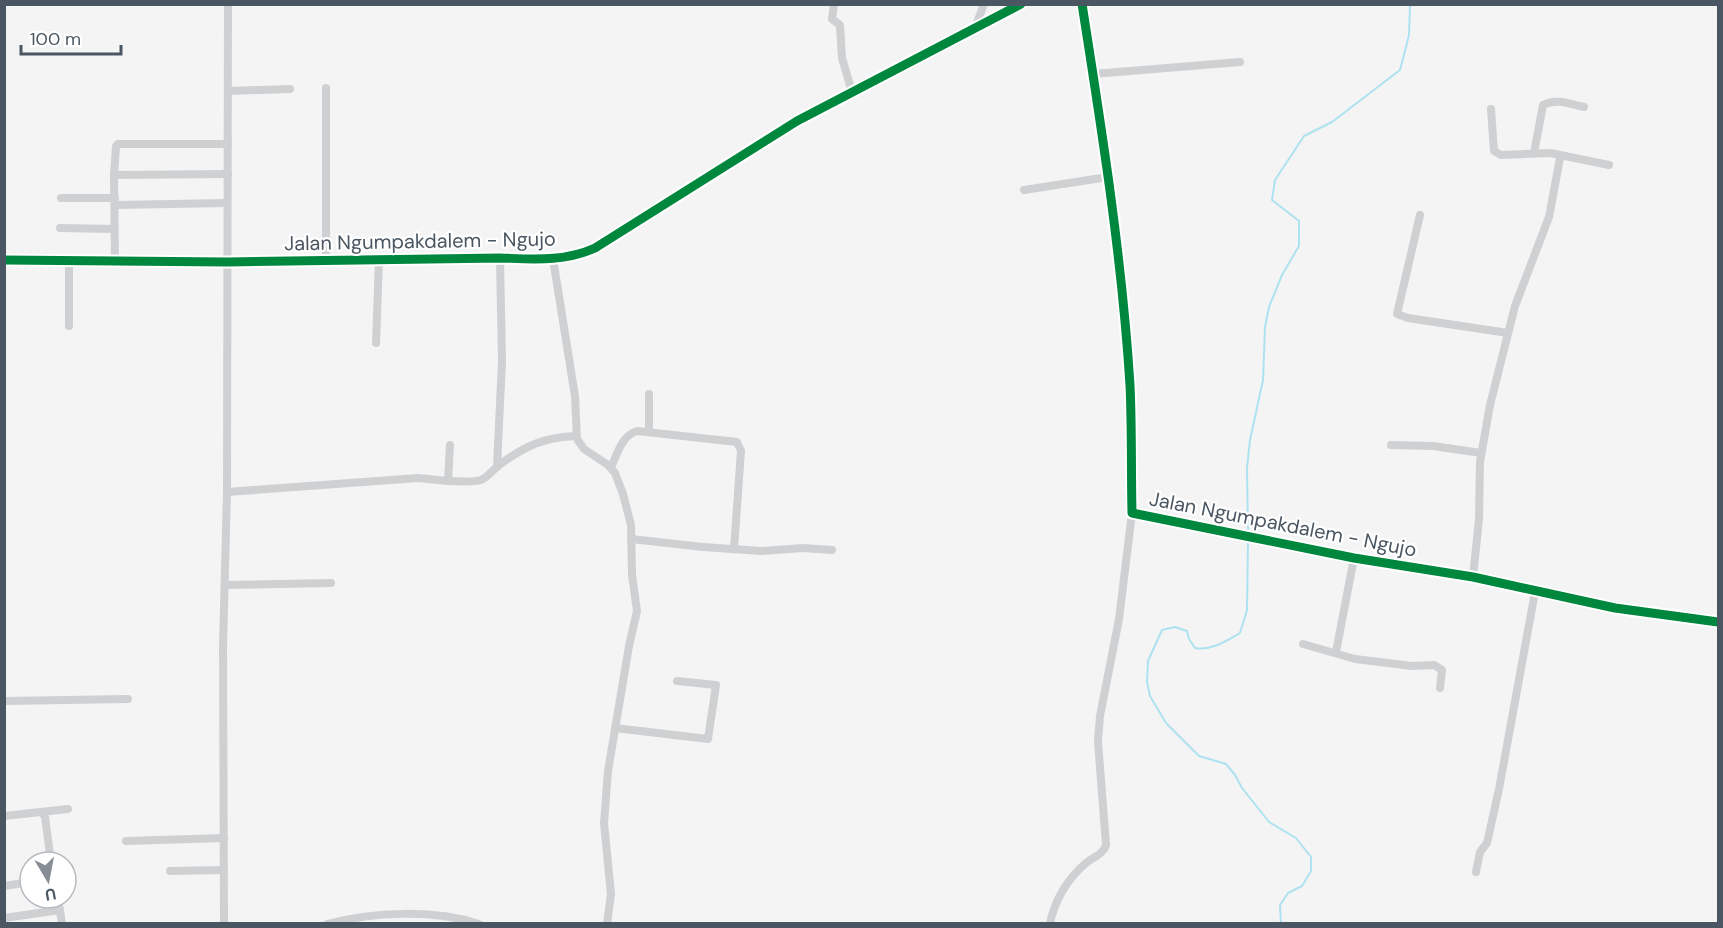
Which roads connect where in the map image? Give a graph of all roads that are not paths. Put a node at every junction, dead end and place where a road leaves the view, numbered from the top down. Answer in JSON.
{"nodes":[{"id":1,"x":228,"y":4,"type":"edge"},
{"id":2,"x":834,"y":4,"type":"edge"},
{"id":3,"x":984,"y":4,"type":"edge"},
{"id":4,"x":1021,"y":4,"type":"edge"},
{"id":5,"x":1082,"y":4,"type":"edge"},
{"id":6,"x":975,"y":27,"type":"junction"},
{"id":7,"x":1240,"y":62,"type":"dead end"},
{"id":8,"x":1093,"y":74,"type":"junction"},
{"id":9,"x":326,"y":88,"type":"dead end"},
{"id":10,"x":290,"y":89,"type":"dead end"},
{"id":11,"x":228,"y":91,"type":"junction"},
{"id":12,"x":852,"y":92,"type":"junction"},
{"id":13,"x":1584,"y":107,"type":"dead end"},
{"id":14,"x":1491,"y":109,"type":"dead end"},
{"id":15,"x":228,"y":144,"type":"junction"},
{"id":16,"x":1534,"y":153,"type":"junction"},
{"id":17,"x":1560,"y":155,"type":"junction"},
{"id":18,"x":1609,"y":165,"type":"dead end"},
{"id":19,"x":228,"y":174,"type":"junction"},
{"id":20,"x":114,"y":175,"type":"junction"},
{"id":21,"x":1108,"y":177,"type":"junction"},
{"id":22,"x":1024,"y":190,"type":"dead end"},
{"id":23,"x":61,"y":198,"type":"dead end"},
{"id":24,"x":115,"y":202,"type":"junction"},
{"id":25,"x":227,"y":203,"type":"junction"},
{"id":26,"x":1420,"y":215,"type":"dead end"},
{"id":27,"x":60,"y":228,"type":"dead end"},
{"id":28,"x":114,"y":229,"type":"junction"},
{"id":29,"x":500,"y":258,"type":"junction"},
{"id":30,"x":553,"y":259,"type":"junction"},
{"id":31,"x":4,"y":260,"type":"edge"},
{"id":32,"x":326,"y":260,"type":"junction"},
{"id":33,"x":380,"y":260,"type":"junction"},
{"id":34,"x":69,"y":261,"type":"junction"},
{"id":35,"x":115,"y":262,"type":"junction"},
{"id":36,"x":227,"y":262,"type":"junction"},
{"id":37,"x":69,"y":326,"type":"dead end"},
{"id":38,"x":1508,"y":333,"type":"junction"},
{"id":39,"x":376,"y":343,"type":"dead end"},
{"id":40,"x":649,"y":394,"type":"dead end"},
{"id":41,"x":649,"y":432,"type":"junction"},
{"id":42,"x":576,"y":436,"type":"junction"},
{"id":43,"x":450,"y":445,"type":"dead end"},
{"id":44,"x":1391,"y":445,"type":"dead end"},
{"id":45,"x":1482,"y":453,"type":"junction"},
{"id":46,"x":497,"y":467,"type":"junction"},
{"id":47,"x":611,"y":467,"type":"junction"},
{"id":48,"x":448,"y":481,"type":"junction"},
{"id":49,"x":227,"y":492,"type":"junction"},
{"id":50,"x":1132,"y":513,"type":"junction"},
{"id":51,"x":631,"y":539,"type":"junction"},
{"id":52,"x":734,"y":549,"type":"junction"},
{"id":53,"x":832,"y":550,"type":"dead end"},
{"id":54,"x":1354,"y":558,"type":"junction"},
{"id":55,"x":1473,"y":577,"type":"junction"},
{"id":56,"x":331,"y":583,"type":"dead end"},
{"id":57,"x":226,"y":585,"type":"junction"},
{"id":58,"x":1535,"y":592,"type":"junction"},
{"id":59,"x":1719,"y":622,"type":"edge"},
{"id":60,"x":1304,"y":644,"type":"dead end"},
{"id":61,"x":1336,"y":652,"type":"junction"},
{"id":62,"x":677,"y":681,"type":"dead end"},
{"id":63,"x":1440,"y":688,"type":"dead end"},
{"id":64,"x":128,"y":699,"type":"dead end"},
{"id":65,"x":4,"y":701,"type":"edge"},
{"id":66,"x":615,"y":728,"type":"junction"},
{"id":67,"x":68,"y":808,"type":"dead end"},
{"id":68,"x":42,"y":812,"type":"junction"},
{"id":69,"x":4,"y":816,"type":"edge"},
{"id":70,"x":224,"y":838,"type":"junction"},
{"id":71,"x":126,"y":841,"type":"dead end"},
{"id":72,"x":49,"y":850,"type":"edge"},
{"id":73,"x":224,"y":870,"type":"junction"},
{"id":74,"x":170,"y":871,"type":"dead end"},
{"id":75,"x":1476,"y":872,"type":"dead end"},
{"id":76,"x":60,"y":910,"type":"joint"},
{"id":77,"x":37,"y":914,"type":"junction"},
{"id":78,"x":402,"y":914,"type":"junction"},
{"id":79,"x":4,"y":918,"type":"edge"},
{"id":80,"x":39,"y":924,"type":"edge"},
{"id":81,"x":62,"y":924,"type":"edge"},
{"id":82,"x":225,"y":924,"type":"edge"},
{"id":83,"x":327,"y":924,"type":"edge"},
{"id":84,"x":401,"y":924,"type":"edge"},
{"id":85,"x":479,"y":924,"type":"edge"},
{"id":86,"x":607,"y":924,"type":"edge"},
{"id":87,"x":1050,"y":924,"type":"edge"}],
"edges":[{"from":1,"to":11,"type":"street"},
{"from":2,"to":12,"type":"street"},
{"from":3,"to":6,"type":"street"},
{"from":4,"to":6,"type":"street","name":"Jalan Ngumpakdalem - Ngujo"},
{"from":5,"to":8,"type":"street","name":"Jalan Ngumpakdalem - Ngujo"},
{"from":6,"to":12,"type":"street","name":"Jalan Ngumpakdalem - Ngujo"},
{"from":7,"to":8,"type":"street"},
{"from":8,"to":21,"type":"street","name":"Jalan Ngumpakdalem - Ngujo"},
{"from":9,"to":32,"type":"street"},
{"from":10,"to":11,"type":"street"},
{"from":11,"to":15,"type":"street"},
{"from":12,"to":30,"type":"street","name":"Jalan Ngumpakdalem - Ngujo"},
{"from":13,"to":16,"type":"street"},
{"from":14,"to":16,"type":"street"},
{"from":15,"to":19,"type":"street"},
{"from":15,"to":20,"type":"street"},
{"from":16,"to":17,"type":"street"},
{"from":17,"to":18,"type":"street"},
{"from":17,"to":38,"type":"street"},
{"from":19,"to":20,"type":"street"},
{"from":19,"to":25,"type":"street"},
{"from":20,"to":24,"type":"street"},
{"from":21,"to":22,"type":"street"},
{"from":21,"to":50,"type":"street","name":"Jalan Ngumpakdalem - Ngujo"},
{"from":23,"to":24,"type":"street"},
{"from":24,"to":25,"type":"street"},
{"from":24,"to":28,"type":"street"},
{"from":25,"to":36,"type":"street"},
{"from":26,"to":38,"type":"street"},
{"from":27,"to":28,"type":"street"},
{"from":28,"to":35,"type":"street"},
{"from":29,"to":30,"type":"street","name":"Jalan Ngumpakdalem - Ngujo"},
{"from":29,"to":33,"type":"street","name":"Jalan Ngumpakdalem - Ngujo"},
{"from":29,"to":46,"type":"street"},
{"from":30,"to":42,"type":"street"},
{"from":31,"to":34,"type":"street","name":"Jalan Ngumpakdalem - Ngujo"},
{"from":32,"to":33,"type":"street","name":"Jalan Ngumpakdalem - Ngujo"},
{"from":32,"to":36,"type":"street","name":"Jalan Ngumpakdalem - Ngujo"},
{"from":33,"to":39,"type":"street"},
{"from":34,"to":35,"type":"street","name":"Jalan Ngumpakdalem - Ngujo"},
{"from":34,"to":37,"type":"street"},
{"from":35,"to":36,"type":"street","name":"Jalan Ngumpakdalem - Ngujo"},
{"from":36,"to":49,"type":"street"},
{"from":38,"to":45,"type":"street"},
{"from":40,"to":41,"type":"street"},
{"from":41,"to":47,"type":"street"},
{"from":41,"to":52,"type":"street"},
{"from":42,"to":46,"type":"street"},
{"from":42,"to":47,"type":"street"},
{"from":43,"to":48,"type":"street"},
{"from":44,"to":45,"type":"street"},
{"from":45,"to":55,"type":"street"},
{"from":46,"to":48,"type":"street"},
{"from":47,"to":51,"type":"street"},
{"from":48,"to":49,"type":"street"},
{"from":49,"to":57,"type":"street"},
{"from":50,"to":54,"type":"street","name":"Jalan Ngumpakdalem - Ngujo"},
{"from":50,"to":87,"type":"street"},
{"from":51,"to":52,"type":"street"},
{"from":51,"to":66,"type":"street"},
{"from":52,"to":53,"type":"street"},
{"from":54,"to":55,"type":"street","name":"Jalan Ngumpakdalem - Ngujo"},
{"from":54,"to":61,"type":"street"},
{"from":55,"to":58,"type":"street","name":"Jalan Ngumpakdalem - Ngujo"},
{"from":56,"to":57,"type":"street"},
{"from":57,"to":70,"type":"street"},
{"from":58,"to":59,"type":"street","name":"Jalan Ngumpakdalem - Ngujo"},
{"from":58,"to":75,"type":"street"},
{"from":60,"to":61,"type":"street"},
{"from":61,"to":63,"type":"street"},
{"from":62,"to":66,"type":"street"},
{"from":64,"to":65,"type":"street"},
{"from":66,"to":86,"type":"street"},
{"from":67,"to":68,"type":"street"},
{"from":68,"to":69,"type":"street"},
{"from":68,"to":72,"type":"street"},
{"from":70,"to":71,"type":"street"},
{"from":70,"to":73,"type":"street"},
{"from":73,"to":74,"type":"street"},
{"from":73,"to":82,"type":"street"},
{"from":76,"to":77,"type":"street"},
{"from":76,"to":81,"type":"street"},
{"from":77,"to":79,"type":"street"},
{"from":77,"to":80,"type":"street"},
{"from":78,"to":83,"type":"street"},
{"from":78,"to":84,"type":"street"},
{"from":78,"to":85,"type":"street"}]}
